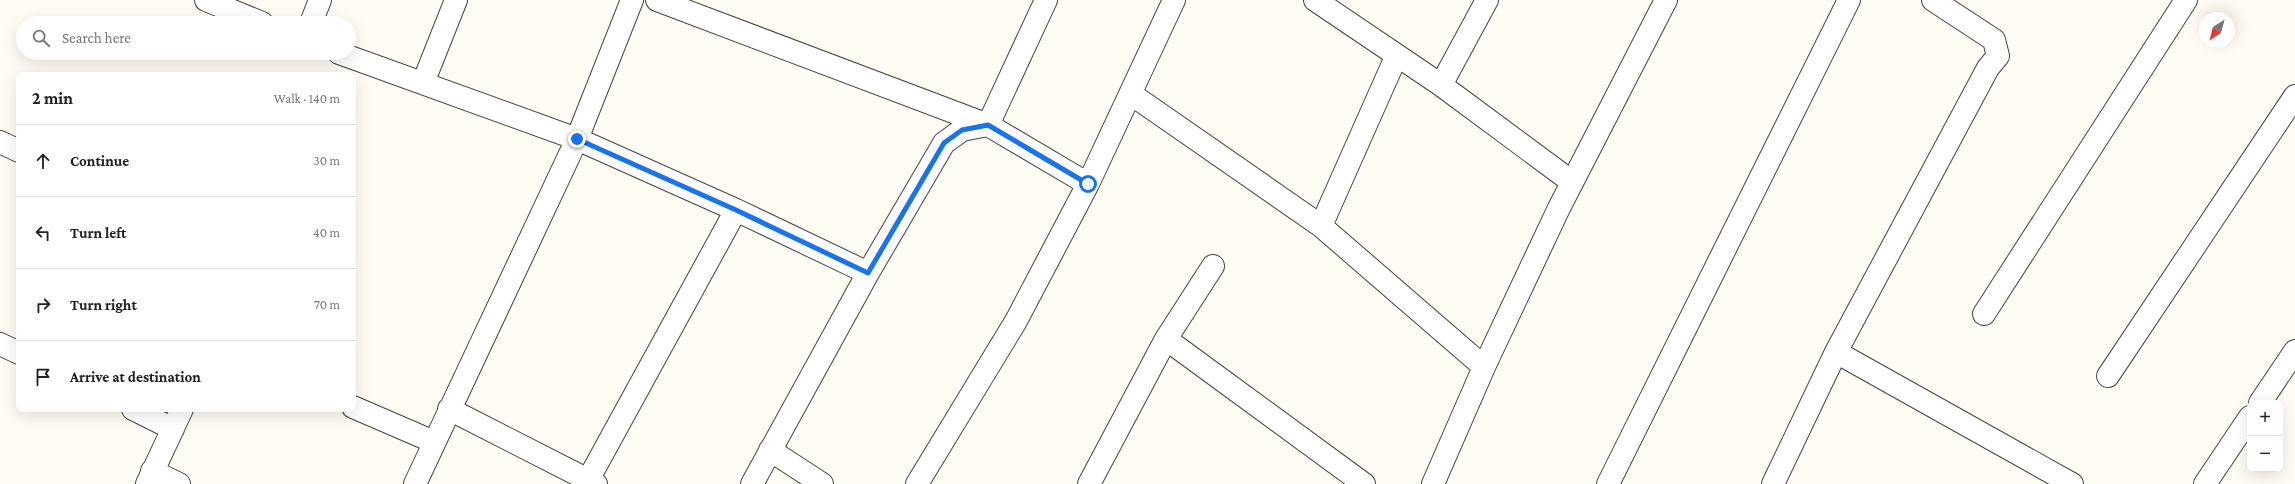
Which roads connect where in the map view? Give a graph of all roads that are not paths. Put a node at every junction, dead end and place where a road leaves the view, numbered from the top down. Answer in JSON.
{"nodes":[{"id":1,"x":206,"y":0,"type":"edge"},
{"id":2,"x":320,"y":0,"type":"edge"},
{"id":3,"x":456,"y":0,"type":"edge"},
{"id":4,"x":632,"y":0,"type":"edge"},
{"id":5,"x":657,"y":0,"type":"edge"},
{"id":6,"x":1046,"y":0,"type":"edge"},
{"id":7,"x":1174,"y":0,"type":"edge"},
{"id":8,"x":1315,"y":0,"type":"edge"},
{"id":9,"x":1487,"y":0,"type":"edge"},
{"id":10,"x":1666,"y":0,"type":"edge"},
{"id":11,"x":1849,"y":0,"type":"edge"},
{"id":12,"x":1933,"y":0,"type":"edge"},
{"id":13,"x":2186,"y":0,"type":"edge"},
{"id":14,"x":245,"y":16,"type":"edge"},
{"id":15,"x":314,"y":16,"type":"edge"},
{"id":16,"x":1396,"y":56,"type":"junction"},
{"id":17,"x":356,"y":59,"type":"edge"},
{"id":18,"x":423,"y":83,"type":"junction"},
{"id":19,"x":1441,"y":85,"type":"junction"},
{"id":20,"x":1131,"y":94,"type":"junction"},
{"id":21,"x":2295,"y":96,"type":"edge"},
{"id":22,"x":988,"y":125,"type":"junction"},
{"id":23,"x":577,"y":139,"type":"junction"},
{"id":24,"x":0,"y":142,"type":"edge"},
{"id":25,"x":16,"y":150,"type":"edge"},
{"id":26,"x":1572,"y":182,"type":"junction"},
{"id":27,"x":1088,"y":184,"type":"junction"},
{"id":28,"x":736,"y":210,"type":"junction"},
{"id":29,"x":1321,"y":226,"type":"junction"},
{"id":30,"x":1213,"y":266,"type":"dead end"},
{"id":31,"x":868,"y":273,"type":"junction"},
{"id":32,"x":1984,"y":314,"type":"dead end"},
{"id":33,"x":1166,"y":339,"type":"junction"},
{"id":34,"x":0,"y":344,"type":"edge"},
{"id":35,"x":2295,"y":351,"type":"edge"},
{"id":36,"x":16,"y":352,"type":"edge"},
{"id":37,"x":1836,"y":352,"type":"junction"},
{"id":38,"x":1484,"y":367,"type":"junction"},
{"id":39,"x":2108,"y":376,"type":"dead end"},
{"id":40,"x":2262,"y":400,"type":"edge"},
{"id":41,"x":356,"y":408,"type":"edge"},
{"id":42,"x":449,"y":409,"type":"junction"},
{"id":43,"x":139,"y":412,"type":"edge"},
{"id":44,"x":181,"y":412,"type":"edge"},
{"id":45,"x":2247,"y":421,"type":"edge"},
{"id":46,"x":173,"y":429,"type":"junction"},
{"id":47,"x":434,"y":442,"type":"junction"},
{"id":48,"x":770,"y":450,"type":"junction"},
{"id":49,"x":149,"y":477,"type":"edge"},
{"id":50,"x":592,"y":482,"type":"edge"},
{"id":51,"x":1439,"y":482,"type":"edge"},
{"id":52,"x":1091,"y":483,"type":"edge"},
{"id":53,"x":179,"y":484,"type":"edge"},
{"id":54,"x":415,"y":484,"type":"edge"},
{"id":55,"x":752,"y":484,"type":"edge"},
{"id":56,"x":822,"y":484,"type":"edge"},
{"id":57,"x":917,"y":484,"type":"edge"},
{"id":58,"x":1364,"y":484,"type":"edge"},
{"id":59,"x":1608,"y":484,"type":"edge"},
{"id":60,"x":1772,"y":484,"type":"edge"},
{"id":61,"x":2072,"y":484,"type":"edge"},
{"id":62,"x":2205,"y":484,"type":"edge"}],
"edges":[{"from":1,"to":14,"type":"street"},
{"from":2,"to":15,"type":"street"},
{"from":3,"to":18,"type":"street"},
{"from":4,"to":23,"type":"street"},
{"from":5,"to":22,"type":"street"},
{"from":6,"to":22,"type":"street"},
{"from":7,"to":20,"type":"street"},
{"from":8,"to":16,"type":"street"},
{"from":9,"to":19,"type":"street"},
{"from":10,"to":26,"type":"street"},
{"from":11,"to":59,"type":"street"},
{"from":12,"to":37,"type":"street"},
{"from":13,"to":32,"type":"street"},
{"from":16,"to":19,"type":"street"},
{"from":16,"to":29,"type":"street"},
{"from":17,"to":18,"type":"street"},
{"from":18,"to":23,"type":"street"},
{"from":19,"to":26,"type":"street"},
{"from":20,"to":27,"type":"street"},
{"from":20,"to":29,"type":"street"},
{"from":21,"to":39,"type":"street"},
{"from":22,"to":27,"type":"street"},
{"from":22,"to":31,"type":"street"},
{"from":23,"to":28,"type":"street"},
{"from":23,"to":42,"type":"street"},
{"from":24,"to":25,"type":"street"},
{"from":26,"to":38,"type":"street"},
{"from":27,"to":57,"type":"street"},
{"from":28,"to":31,"type":"street"},
{"from":28,"to":50,"type":"street"},
{"from":29,"to":38,"type":"street"},
{"from":30,"to":33,"type":"street"},
{"from":31,"to":48,"type":"street"},
{"from":33,"to":52,"type":"street"},
{"from":33,"to":58,"type":"street"},
{"from":34,"to":36,"type":"street"},
{"from":35,"to":40,"type":"street"},
{"from":37,"to":60,"type":"street"},
{"from":37,"to":61,"type":"street"},
{"from":38,"to":51,"type":"street"},
{"from":41,"to":47,"type":"street"},
{"from":42,"to":47,"type":"street"},
{"from":42,"to":50,"type":"street"},
{"from":43,"to":46,"type":"street"},
{"from":44,"to":46,"type":"street"},
{"from":45,"to":62,"type":"street"},
{"from":46,"to":49,"type":"street"},
{"from":47,"to":54,"type":"street"},
{"from":48,"to":55,"type":"street"},
{"from":48,"to":56,"type":"street"},
{"from":49,"to":53,"type":"street"}]}
